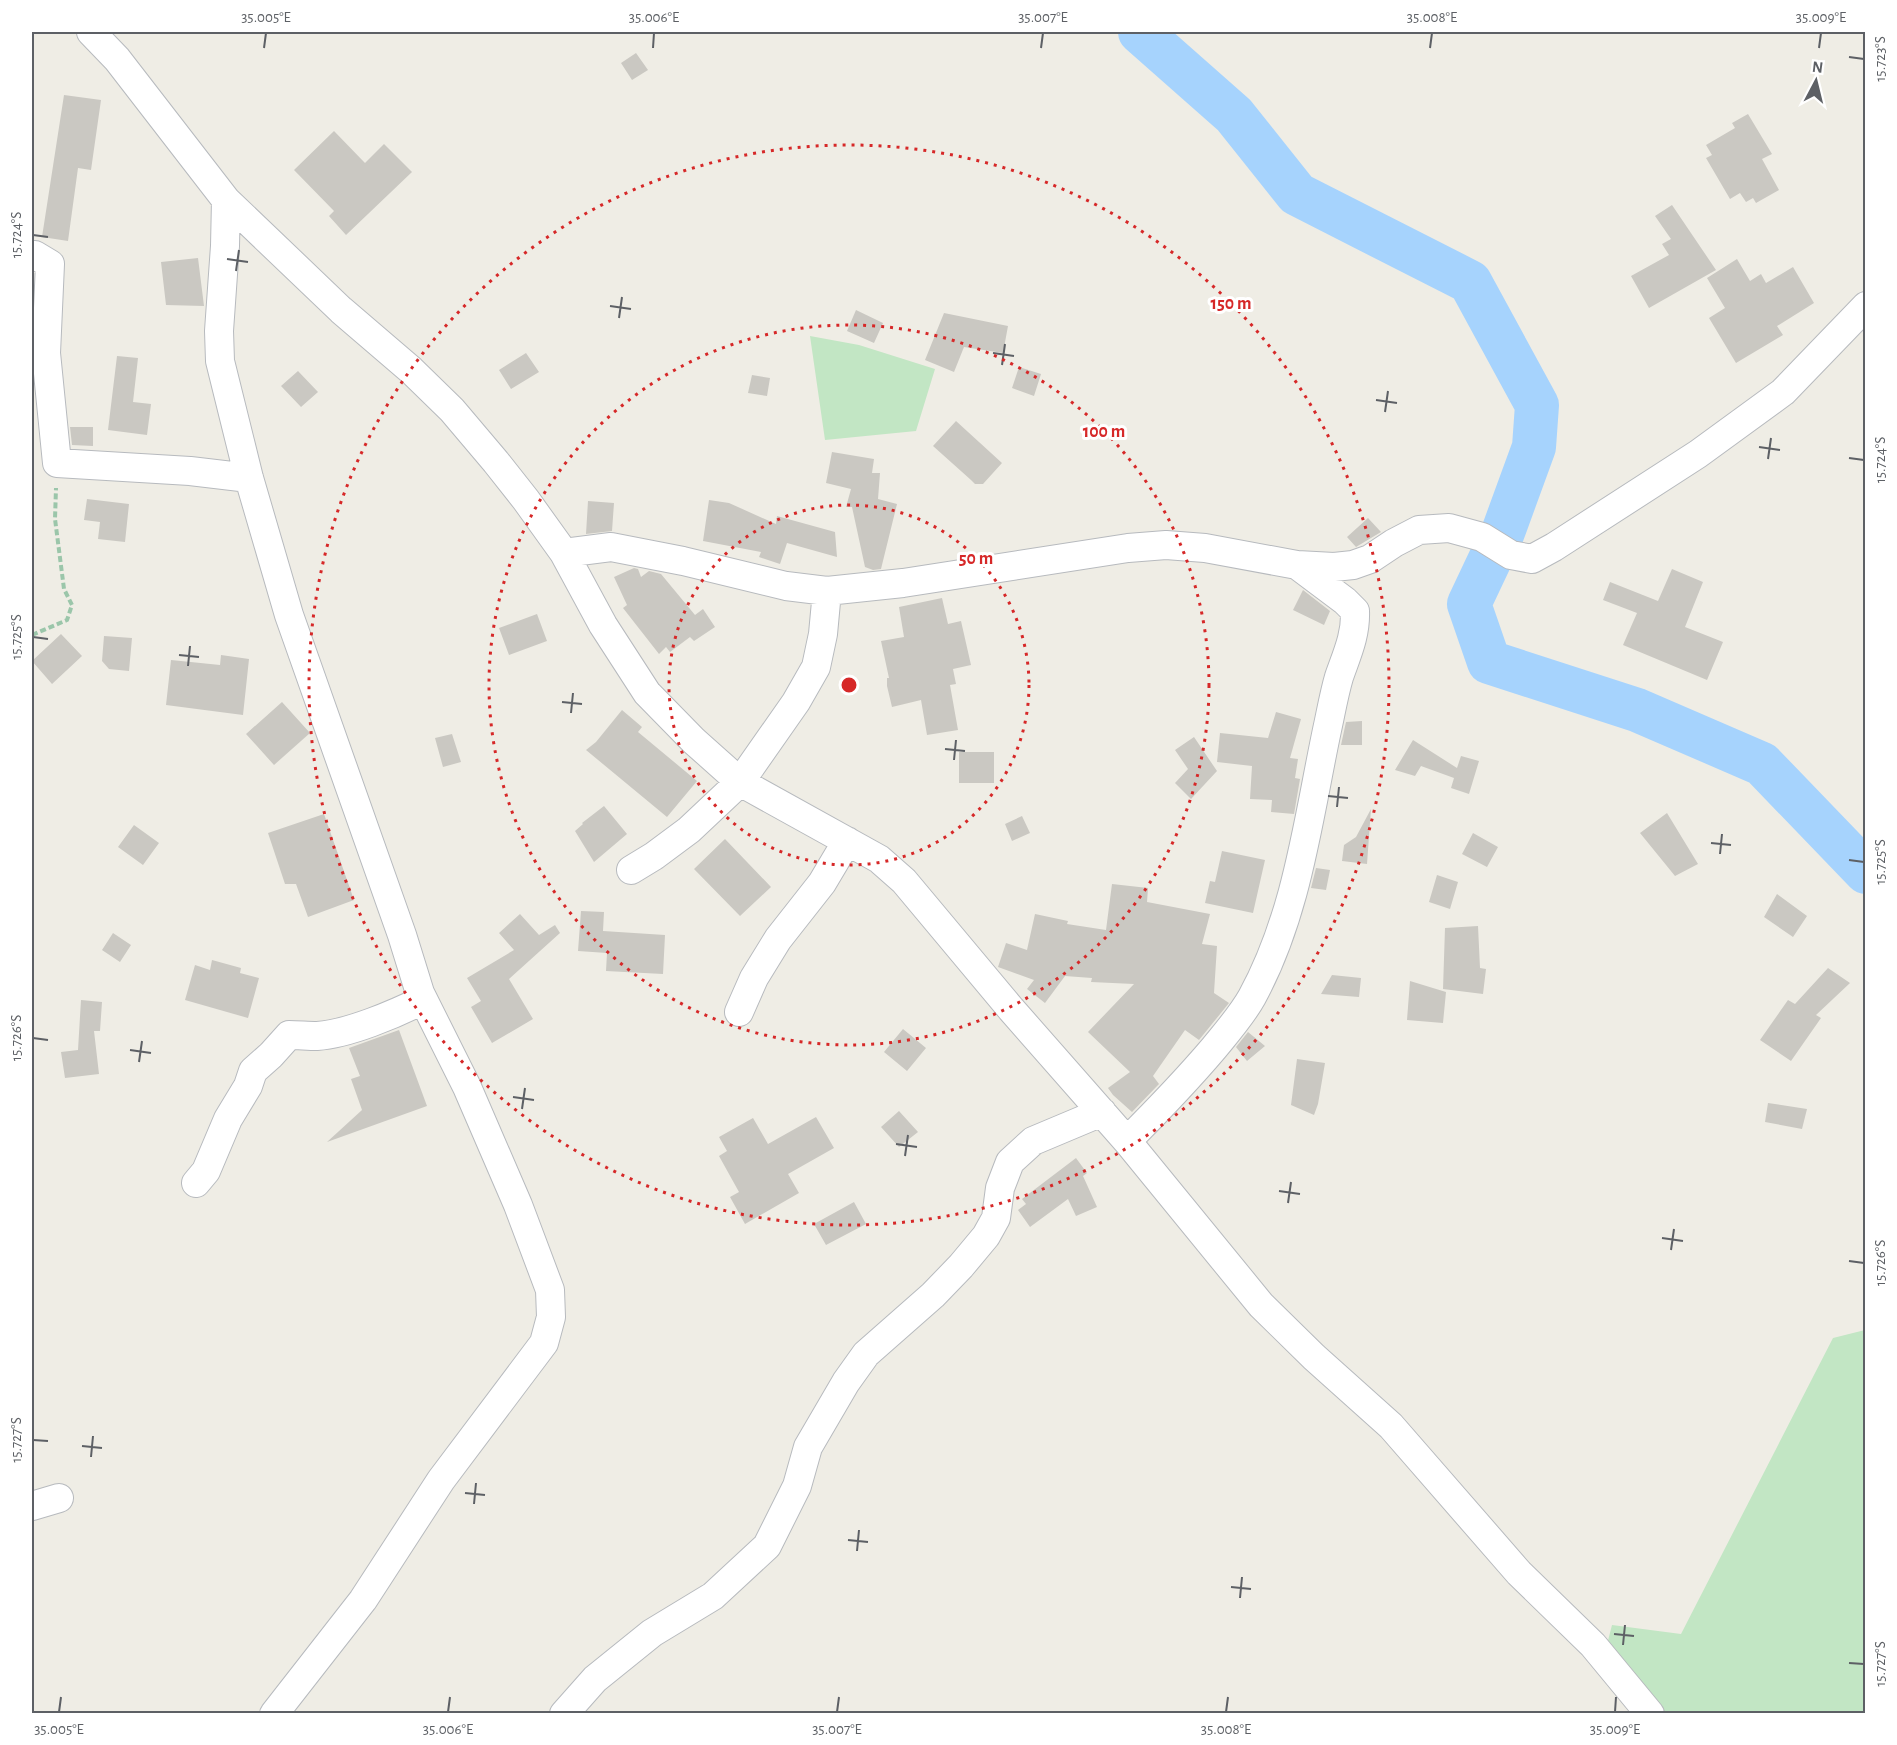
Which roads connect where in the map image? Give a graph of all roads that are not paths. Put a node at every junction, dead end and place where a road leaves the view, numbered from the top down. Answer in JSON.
{"nodes":[{"id":1,"x":91,"y":32,"type":"edge"},
{"id":2,"x":226,"y":200,"type":"junction"},
{"id":3,"x":32,"y":255,"type":"edge"},
{"id":4,"x":1866,"y":306,"type":"edge"},
{"id":5,"x":249,"y":478,"type":"junction"},
{"id":6,"x":564,"y":554,"type":"junction"},
{"id":7,"x":1297,"y":565,"type":"junction"},
{"id":8,"x":827,"y":591,"type":"junction"},
{"id":9,"x":740,"y":782,"type":"junction"},
{"id":10,"x":847,"y":841,"type":"junction"},
{"id":11,"x":631,"y":870,"type":"dead end"},
{"id":12,"x":423,"y":1000,"type":"junction"},
{"id":13,"x":740,"y":1012,"type":"dead end"},
{"id":14,"x":1102,"y":1112,"type":"junction"},
{"id":15,"x":1127,"y":1141,"type":"junction"},
{"id":16,"x":196,"y":1184,"type":"dead end"},
{"id":17,"x":59,"y":1498,"type":"dead end"},
{"id":18,"x":32,"y":1506,"type":"edge"},
{"id":19,"x":274,"y":1713,"type":"edge"},
{"id":20,"x":564,"y":1713,"type":"edge"},
{"id":21,"x":1650,"y":1713,"type":"edge"}],
"edges":[{"from":1,"to":2,"type":"street"},
{"from":2,"to":5,"type":"street"},
{"from":2,"to":6,"type":"street"},
{"from":3,"to":5,"type":"street"},
{"from":4,"to":7,"type":"street"},
{"from":5,"to":12,"type":"street"},
{"from":6,"to":8,"type":"street"},
{"from":6,"to":9,"type":"street"},
{"from":7,"to":8,"type":"street"},
{"from":7,"to":15,"type":"street"},
{"from":8,"to":9,"type":"street"},
{"from":9,"to":10,"type":"street"},
{"from":9,"to":11,"type":"street"},
{"from":10,"to":13,"type":"street"},
{"from":10,"to":14,"type":"street"},
{"from":12,"to":16,"type":"street"},
{"from":12,"to":19,"type":"street"},
{"from":14,"to":15,"type":"street"},
{"from":14,"to":20,"type":"street"},
{"from":15,"to":21,"type":"street"},
{"from":17,"to":18,"type":"street"}]}
